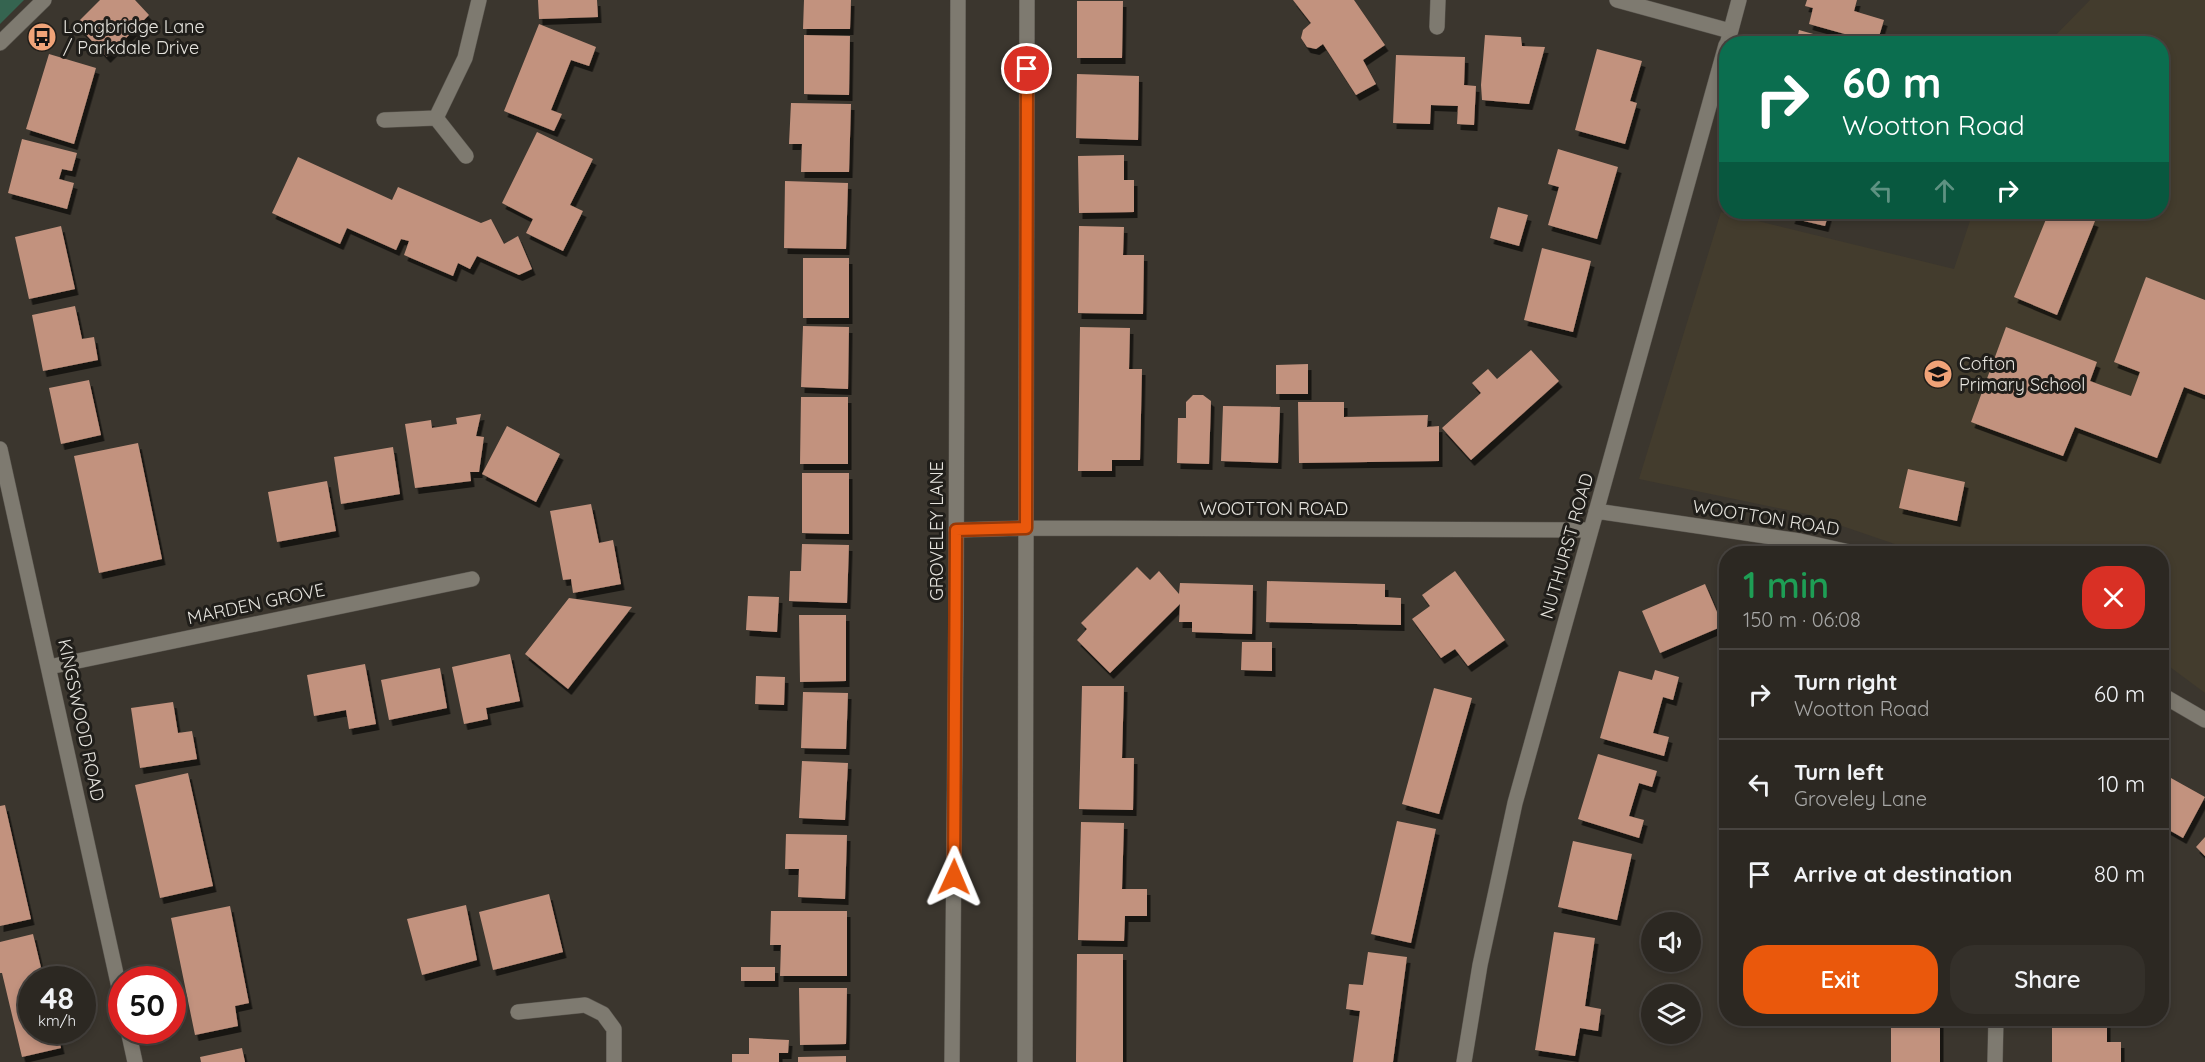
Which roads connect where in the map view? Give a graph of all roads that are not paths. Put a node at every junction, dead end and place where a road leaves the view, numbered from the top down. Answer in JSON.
{"nodes":[{"id":1,"x":44,"y":0,"type":"edge"},
{"id":2,"x":479,"y":0,"type":"edge"},
{"id":3,"x":958,"y":0,"type":"edge"},
{"id":4,"x":1027,"y":0,"type":"edge"},
{"id":5,"x":1438,"y":0,"type":"edge"},
{"id":6,"x":1617,"y":0,"type":"edge"},
{"id":7,"x":1739,"y":0,"type":"edge"},
{"id":8,"x":1437,"y":27,"type":"dead end"},
{"id":9,"x":1729,"y":36,"type":"edge"},
{"id":10,"x":1719,"y":37,"type":"edge"},
{"id":11,"x":0,"y":43,"type":"edge"},
{"id":12,"x":1719,"y":72,"type":"edge"},
{"id":13,"x":436,"y":118,"type":"junction"},
{"id":14,"x":384,"y":120,"type":"dead end"},
{"id":15,"x":466,"y":156,"type":"dead end"},
{"id":16,"x":0,"y":449,"type":"edge"},
{"id":17,"x":1596,"y":511,"type":"junction"},
{"id":18,"x":1026,"y":528,"type":"junction"},
{"id":19,"x":956,"y":530,"type":"junction"},
{"id":20,"x":1591,"y":530,"type":"junction"},
{"id":21,"x":1819,"y":546,"type":"edge"},
{"id":22,"x":472,"y":579,"type":"dead end"},
{"id":23,"x":49,"y":667,"type":"junction"},
{"id":24,"x":2169,"y":699,"type":"edge"},
{"id":25,"x":2205,"y":720,"type":"edge"},
{"id":26,"x":114,"y":966,"type":"edge"},
{"id":27,"x":518,"y":1012,"type":"dead end"},
{"id":28,"x":1996,"y":1026,"type":"edge"},
{"id":29,"x":131,"y":1044,"type":"edge"},
{"id":30,"x":135,"y":1062,"type":"edge"},
{"id":31,"x":614,"y":1062,"type":"edge"},
{"id":32,"x":952,"y":1062,"type":"edge"},
{"id":33,"x":1025,"y":1062,"type":"edge"},
{"id":34,"x":1464,"y":1062,"type":"edge"},
{"id":35,"x":1995,"y":1062,"type":"edge"}],
"edges":[{"from":1,"to":11,"type":"street"},
{"from":2,"to":13,"type":"street"},
{"from":3,"to":19,"type":"street","name":"GROVELEY LANE"},
{"from":4,"to":18,"type":"street"},
{"from":5,"to":8,"type":"street"},
{"from":6,"to":10,"type":"street"},
{"from":7,"to":9,"type":"street","name":"NUTHURST ROAD"},
{"from":12,"to":17,"type":"street","name":"NUTHURST ROAD"},
{"from":13,"to":14,"type":"street"},
{"from":13,"to":15,"type":"street"},
{"from":16,"to":23,"type":"street","name":"KINGSWOOD ROAD"},
{"from":17,"to":20,"type":"street","name":"NUTHURST ROAD"},
{"from":17,"to":21,"type":"street","name":"WOOTTON ROAD"},
{"from":18,"to":19,"type":"street","name":"WOOTTON ROAD"},
{"from":18,"to":20,"type":"street","name":"WOOTTON ROAD"},
{"from":18,"to":33,"type":"street"},
{"from":19,"to":32,"type":"street","name":"GROVELEY LANE"},
{"from":20,"to":34,"type":"street","name":"NUTHURST ROAD"},
{"from":22,"to":23,"type":"street","name":"MARDEN GROVE"},
{"from":23,"to":26,"type":"street","name":"KINGSWOOD ROAD"},
{"from":24,"to":25,"type":"street"},
{"from":27,"to":31,"type":"street"},
{"from":28,"to":35,"type":"street"},
{"from":29,"to":30,"type":"street"}]}
